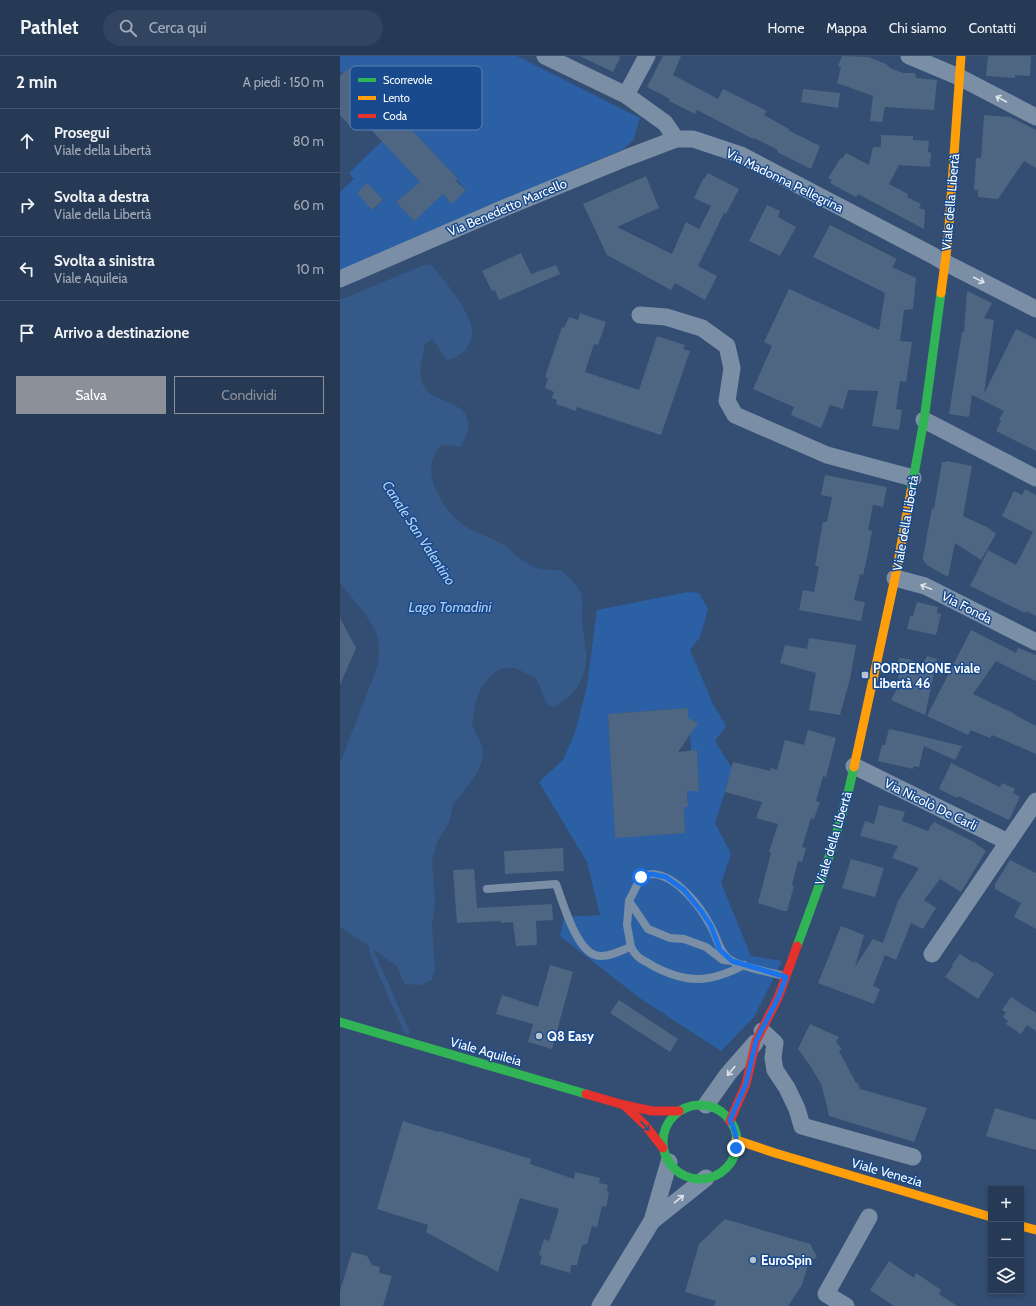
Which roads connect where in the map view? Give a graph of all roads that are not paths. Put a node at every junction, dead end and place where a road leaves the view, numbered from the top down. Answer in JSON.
{"nodes":[{"id":1,"x":545,"y":56,"type":"edge"},
{"id":2,"x":647,"y":56,"type":"edge"},
{"id":3,"x":909,"y":56,"type":"edge"},
{"id":4,"x":961,"y":56,"type":"edge"},
{"id":5,"x":959,"y":77,"type":"junction"},
{"id":6,"x":626,"y":96,"type":"junction"},
{"id":7,"x":1036,"y":117,"type":"edge"},
{"id":8,"x":676,"y":139,"type":"junction"},
{"id":9,"x":944,"y":262,"type":"junction"},
{"id":10,"x":340,"y":279,"type":"edge"},
{"id":11,"x":1036,"y":309,"type":"edge"},
{"id":12,"x":640,"y":315,"type":"dead end"},
{"id":13,"x":924,"y":420,"type":"junction"},
{"id":14,"x":913,"y":478,"type":"junction"},
{"id":15,"x":1036,"y":478,"type":"edge"},
{"id":16,"x":895,"y":578,"type":"junction"},
{"id":17,"x":1036,"y":642,"type":"edge"},
{"id":18,"x":854,"y":766,"type":"junction"},
{"id":19,"x":1036,"y":801,"type":"edge"},
{"id":20,"x":1008,"y":842,"type":"junction"},
{"id":21,"x":486,"y":889,"type":"dead end"},
{"id":22,"x":629,"y":901,"type":"junction"},
{"id":23,"x":631,"y":947,"type":"junction"},
{"id":24,"x":932,"y":954,"type":"dead end"},
{"id":25,"x":732,"y":961,"type":"junction"},
{"id":26,"x":744,"y":966,"type":"junction"},
{"id":27,"x":786,"y":977,"type":"junction"},
{"id":28,"x":340,"y":1022,"type":"edge"},
{"id":29,"x":759,"y":1036,"type":"junction"},
{"id":30,"x":624,"y":1105,"type":"junction"},
{"id":31,"x":706,"y":1105,"type":"junction"},
{"id":32,"x":679,"y":1111,"type":"junction"},
{"id":33,"x":730,"y":1120,"type":"junction"},
{"id":34,"x":736,"y":1140,"type":"junction"},
{"id":35,"x":775,"y":1153,"type":"junction"},
{"id":36,"x":666,"y":1155,"type":"junction"},
{"id":37,"x":757,"y":1157,"type":"dead end"},
{"id":38,"x":913,"y":1157,"type":"dead end"},
{"id":39,"x":744,"y":1159,"type":"dead end"},
{"id":40,"x":730,"y":1162,"type":"junction"},
{"id":41,"x":706,"y":1178,"type":"junction"},
{"id":42,"x":988,"y":1216,"type":"edge"},
{"id":43,"x":870,"y":1217,"type":"dead end"},
{"id":44,"x":652,"y":1221,"type":"junction"},
{"id":45,"x":1024,"y":1227,"type":"edge"},
{"id":46,"x":1036,"y":1230,"type":"edge"},
{"id":47,"x":600,"y":1306,"type":"edge"},
{"id":48,"x":846,"y":1306,"type":"edge"}],
"edges":[{"from":1,"to":6,"type":"street"},
{"from":2,"to":6,"type":"street"},
{"from":3,"to":5,"type":"street"},
{"from":4,"to":5,"type":"street","name":"Viale della Libertà"},
{"from":7,"to":5,"type":"street","one_way":true},
{"from":5,"to":9,"type":"street","name":"Viale della Libertà"},
{"from":6,"to":8,"type":"street"},
{"from":8,"to":9,"type":"street","name":"Via Madonna Pellegrina"},
{"from":8,"to":10,"type":"street","name":"Via Benedetto Marcello"},
{"from":9,"to":11,"type":"street","name":"Via Madonna Pellegrina","one_way":true},
{"from":9,"to":13,"type":"street","name":"Viale della Libertà"},
{"from":12,"to":14,"type":"street"},
{"from":13,"to":14,"type":"street","name":"Viale della Libertà"},
{"from":13,"to":15,"type":"street"},
{"from":14,"to":16,"type":"street","name":"Viale della Libertà"},
{"from":17,"to":16,"type":"street","name":"Via Fonda","one_way":true},
{"from":16,"to":18,"type":"street","name":"Viale della Libertà"},
{"from":18,"to":20,"type":"street","name":"Via Nicolò De Carli"},
{"from":18,"to":27,"type":"street","name":"Viale della Libertà"},
{"from":19,"to":20,"type":"street"},
{"from":20,"to":24,"type":"street"},
{"from":21,"to":23,"type":"lane"},
{"from":22,"to":23,"type":"lane"},
{"from":22,"to":25,"type":"lane"},
{"from":22,"to":25,"type":"lane"},
{"from":23,"to":26,"type":"lane"},
{"from":25,"to":26,"type":"lane"},
{"from":26,"to":27,"type":"lane"},
{"from":27,"to":29,"type":"street","name":"Viale della Libertà"},
{"from":28,"to":30,"type":"street","name":"Viale Aquileia"},
{"from":29,"to":31,"type":"street","name":"Viale della Libertà","one_way":true},
{"from":29,"to":33,"type":"street","name":"Viale della Libertà"},
{"from":29,"to":38,"type":"street"},
{"from":30,"to":32,"type":"street","name":"Viale Aquileia"},
{"from":30,"to":36,"type":"street","name":"Viale Aquileia","one_way":true},
{"from":31,"to":32,"type":"street","name":"Viale Aquileia"},
{"from":31,"to":33,"type":"street"},
{"from":32,"to":36,"type":"street"},
{"from":33,"to":34,"type":"street"},
{"from":34,"to":35,"type":"street","name":"Viale Venezia"},
{"from":34,"to":40,"type":"street"},
{"from":35,"to":37,"type":"street","name":"Viale Venezia"},
{"from":35,"to":42,"type":"street","name":"Viale Venezia"},
{"from":36,"to":41,"type":"street","name":"Viale Aquileia"},
{"from":36,"to":44,"type":"street"},
{"from":39,"to":40,"type":"street"},
{"from":40,"to":41,"type":"street"},
{"from":44,"to":41,"type":"street","one_way":true},
{"from":43,"to":48,"type":"street"},
{"from":44,"to":47,"type":"street"},
{"from":45,"to":46,"type":"street"}]}
